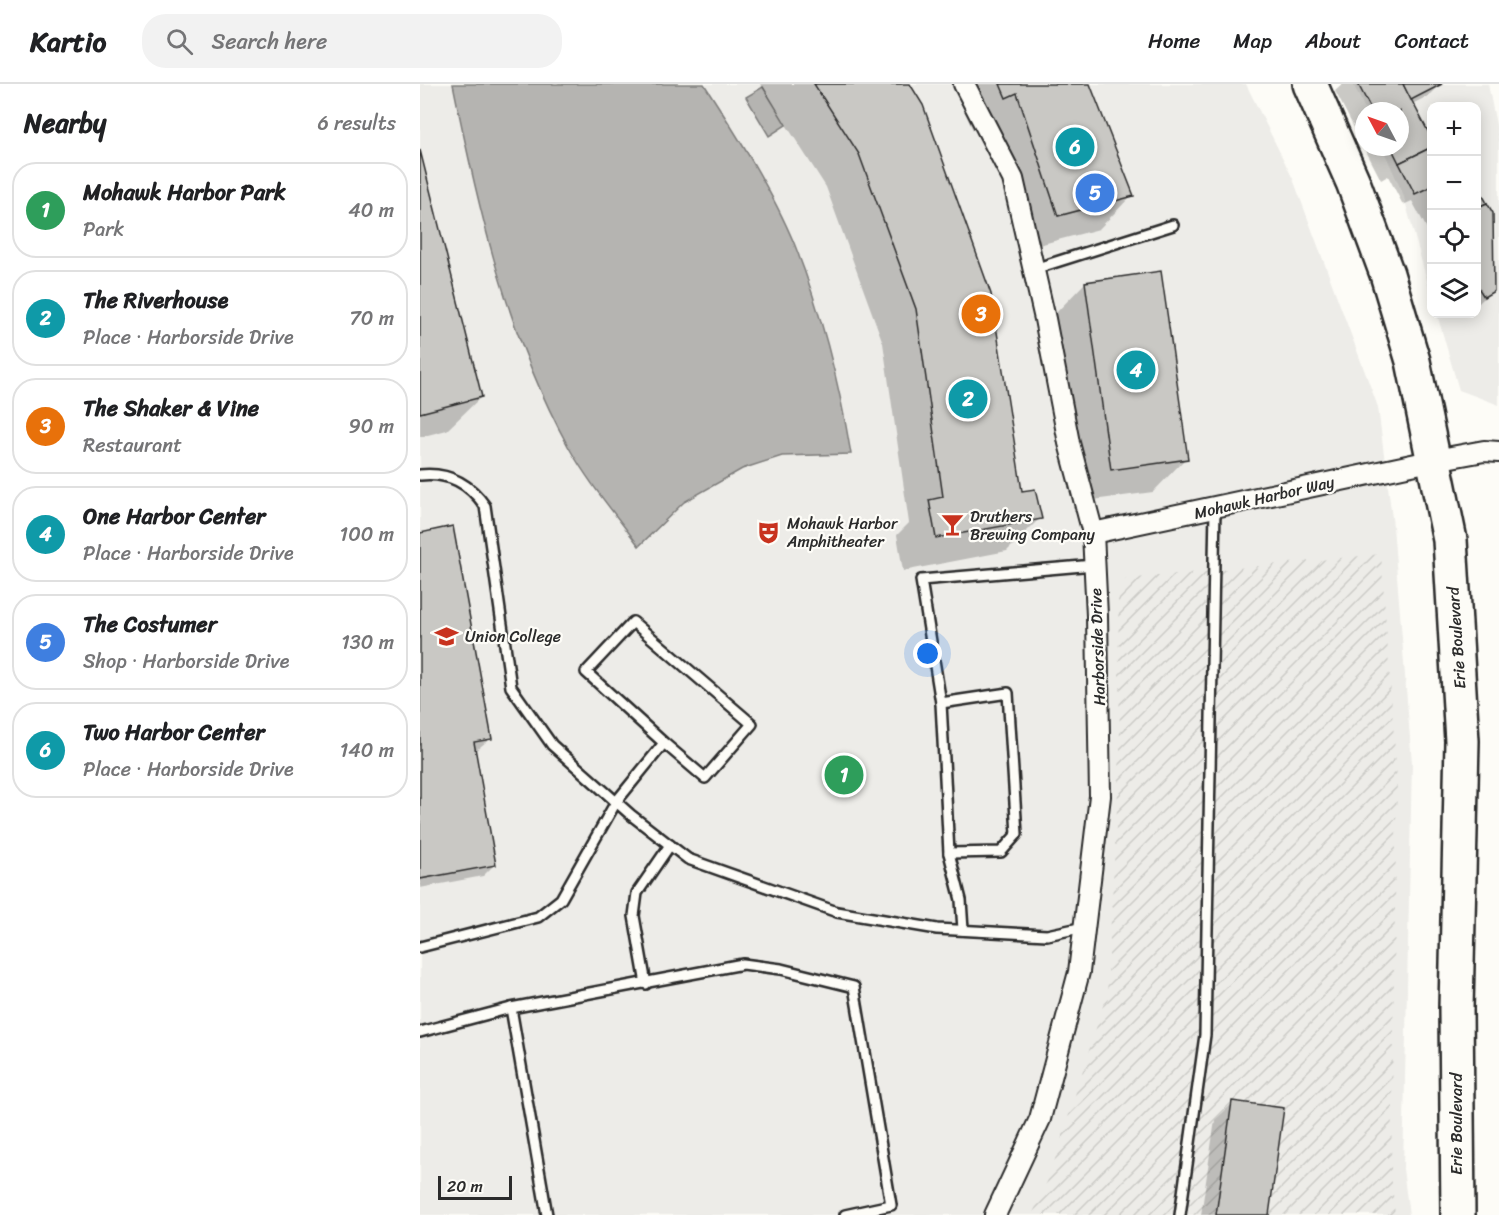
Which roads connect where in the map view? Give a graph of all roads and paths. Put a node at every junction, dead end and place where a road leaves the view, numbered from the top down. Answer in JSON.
{"nodes":[{"id":1,"x":964,"y":84,"type":"edge"},
{"id":2,"x":1310,"y":84,"type":"edge"},
{"id":3,"x":1173,"y":225,"type":"dead end"},
{"id":4,"x":1034,"y":269,"type":"junction"},
{"id":5,"x":1499,"y":452,"type":"edge"},
{"id":6,"x":1435,"y":460,"type":"junction"},
{"id":7,"x":420,"y":475,"type":"edge"},
{"id":8,"x":1215,"y":508,"type":"junction"},
{"id":9,"x":1092,"y":533,"type":"junction"},
{"id":10,"x":1094,"y":565,"type":"junction"},
{"id":11,"x":941,"y":703,"type":"junction"},
{"id":12,"x":664,"y":743,"type":"junction"},
{"id":13,"x":616,"y":802,"type":"junction"},
{"id":14,"x":670,"y":845,"type":"junction"},
{"id":15,"x":949,"y":853,"type":"junction"},
{"id":16,"x":1084,"y":927,"type":"junction"},
{"id":17,"x":963,"y":930,"type":"junction"},
{"id":18,"x":420,"y":946,"type":"edge"},
{"id":19,"x":646,"y":984,"type":"junction"},
{"id":20,"x":511,"y":1008,"type":"junction"},
{"id":21,"x":420,"y":1032,"type":"edge"},
{"id":22,"x":547,"y":1215,"type":"edge"},
{"id":23,"x":845,"y":1215,"type":"edge"},
{"id":24,"x":995,"y":1215,"type":"edge"},
{"id":25,"x":1180,"y":1215,"type":"edge"},
{"id":26,"x":1458,"y":1215,"type":"edge"}],
"edges":[{"from":1,"to":4,"type":"street","name":"Harborside Drive"},
{"from":2,"to":6,"type":"highway","name":"Erie Boulevard"},
{"from":3,"to":4,"type":"lane"},
{"from":4,"to":9,"type":"street","name":"Harborside Drive"},
{"from":5,"to":6,"type":"street","name":"Mohawk Harbor Way"},
{"from":6,"to":8,"type":"street","name":"Mohawk Harbor Way"},
{"from":6,"to":26,"type":"highway","name":"Erie Boulevard"},
{"from":7,"to":13,"type":"lane"},
{"from":8,"to":9,"type":"street","name":"Mohawk Harbor Way"},
{"from":8,"to":25,"type":"lane"},
{"from":9,"to":10,"type":"street","name":"Harborside Drive"},
{"from":10,"to":11,"type":"lane"},
{"from":10,"to":16,"type":"street","name":"Harborside Drive"},
{"from":11,"to":15,"type":"lane"},
{"from":11,"to":15,"type":"lane"},
{"from":12,"to":12,"type":"lane"},
{"from":12,"to":13,"type":"lane"},
{"from":13,"to":14,"type":"lane"},
{"from":13,"to":18,"type":"lane"},
{"from":14,"to":17,"type":"lane"},
{"from":14,"to":19,"type":"lane"},
{"from":15,"to":17,"type":"lane"},
{"from":16,"to":17,"type":"lane"},
{"from":16,"to":24,"type":"street","name":"Harborside Drive"},
{"from":19,"to":20,"type":"lane"},
{"from":19,"to":23,"type":"lane"},
{"from":20,"to":21,"type":"lane"},
{"from":20,"to":22,"type":"lane"}]}
